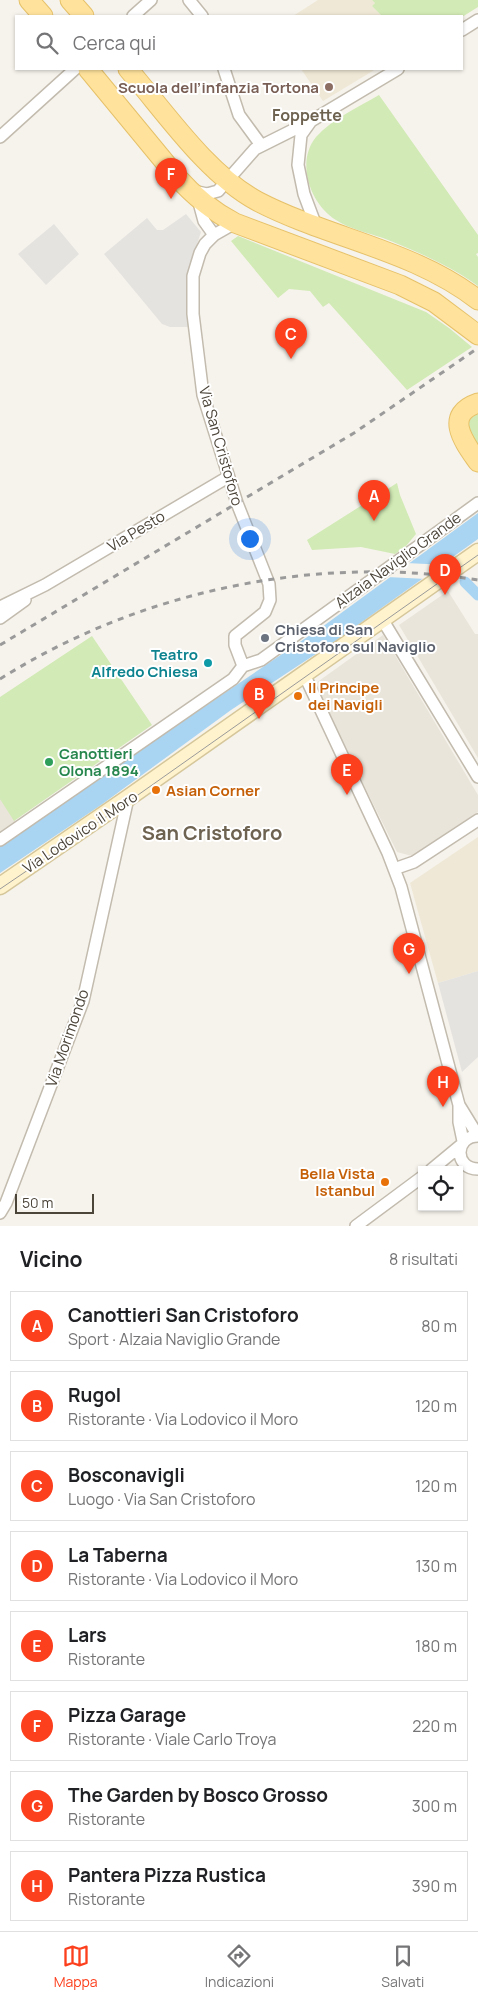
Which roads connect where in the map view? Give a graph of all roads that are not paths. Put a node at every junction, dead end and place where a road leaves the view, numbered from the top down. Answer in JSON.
{"nodes":[{"id":1,"x":29,"y":0,"type":"edge"},
{"id":2,"x":70,"y":0,"type":"edge"},
{"id":3,"x":151,"y":0,"type":"edge"},
{"id":4,"x":189,"y":0,"type":"edge"},
{"id":5,"x":42,"y":15,"type":"edge"},
{"id":6,"x":83,"y":15,"type":"edge"},
{"id":7,"x":134,"y":15,"type":"edge"},
{"id":8,"x":201,"y":15,"type":"edge"},
{"id":9,"x":478,"y":20,"type":"edge"},
{"id":10,"x":463,"y":29,"type":"edge"},
{"id":11,"x":74,"y":70,"type":"edge"},
{"id":12,"x":89,"y":70,"type":"edge"},
{"id":13,"x":129,"y":70,"type":"edge"},
{"id":14,"x":224,"y":70,"type":"edge"},
{"id":15,"x":396,"y":70,"type":"edge"},
{"id":16,"x":312,"y":121,"type":"junction"},
{"id":17,"x":0,"y":137,"type":"edge"},
{"id":18,"x":261,"y":146,"type":"junction"},
{"id":19,"x":233,"y":183,"type":"junction"},
{"id":20,"x":193,"y":194,"type":"junction"},
{"id":21,"x":235,"y":223,"type":"junction"},
{"id":22,"x":316,"y":226,"type":"junction"},
{"id":23,"x":214,"y":235,"type":"junction"},
{"id":24,"x":478,"y":300,"type":"edge"},
{"id":25,"x":477,"y":334,"type":"edge"},
{"id":26,"x":478,"y":403,"type":"edge"},
{"id":27,"x":478,"y":462,"type":"edge"},
{"id":28,"x":228,"y":477,"type":"junction"},
{"id":29,"x":478,"y":503,"type":"edge"},
{"id":30,"x":478,"y":552,"type":"edge"},
{"id":31,"x":44,"y":585,"type":"junction"},
{"id":32,"x":0,"y":607,"type":"edge"},
{"id":33,"x":0,"y":618,"type":"edge"},
{"id":34,"x":382,"y":620,"type":"junction"},
{"id":35,"x":242,"y":666,"type":"junction"},
{"id":36,"x":304,"y":674,"type":"junction"},
{"id":37,"x":478,"y":777,"type":"edge"},
{"id":38,"x":128,"y":798,"type":"junction"},
{"id":39,"x":478,"y":820,"type":"edge"},
{"id":40,"x":0,"y":840,"type":"edge"},
{"id":41,"x":394,"y":869,"type":"junction"},
{"id":42,"x":0,"y":886,"type":"edge"},
{"id":43,"x":459,"y":1105,"type":"junction"},
{"id":44,"x":478,"y":1136,"type":"edge"},
{"id":45,"x":462,"y":1144,"type":"junction"},
{"id":46,"x":461,"y":1160,"type":"junction"},
{"id":47,"x":436,"y":1166,"type":"edge"},
{"id":48,"x":442,"y":1166,"type":"edge"},
{"id":49,"x":477,"y":1172,"type":"edge"},
{"id":50,"x":418,"y":1180,"type":"edge"},
{"id":51,"x":0,"y":1213,"type":"edge"},
{"id":52,"x":356,"y":1226,"type":"edge"}],
"edges":[{"from":1,"to":5,"type":"main road"},
{"from":2,"to":6,"type":"main road"},
{"from":3,"to":7,"type":"street"},
{"from":4,"to":8,"type":"street"},
{"from":9,"to":10,"type":"street"},
{"from":11,"to":17,"type":"street"},
{"from":12,"to":20,"type":"main road"},
{"from":13,"to":19,"type":"main road"},
{"from":14,"to":18,"type":"street"},
{"from":15,"to":16,"type":"street"},
{"from":16,"to":18,"type":"street"},
{"from":16,"to":22,"type":"street"},
{"from":18,"to":19,"type":"street"},
{"from":19,"to":20,"type":"street"},
{"from":19,"to":22,"type":"main road"},
{"from":20,"to":21,"type":"main road"},
{"from":20,"to":23,"type":"street"},
{"from":21,"to":23,"type":"street","name":"Via San Cristoforo"},
{"from":21,"to":25,"type":"main road"},
{"from":22,"to":24,"type":"main road"},
{"from":23,"to":28,"type":"street","name":"Via San Cristoforo"},
{"from":26,"to":27,"type":"main road"},
{"from":28,"to":31,"type":"street","name":"Via Pesto"},
{"from":28,"to":35,"type":"street","name":"Via San Cristoforo"},
{"from":29,"to":35,"type":"street","name":"Alzaia Naviglio Grande"},
{"from":30,"to":34,"type":"street","name":"Via Lodovico il Moro"},
{"from":31,"to":32,"type":"street","name":"Via Pesto"},
{"from":31,"to":33,"type":"street","name":"Via Pesto"},
{"from":34,"to":36,"type":"street","name":"Via Lodovico il Moro"},
{"from":34,"to":37,"type":"street"},
{"from":35,"to":40,"type":"street","name":"Alzaia Naviglio Grande"},
{"from":36,"to":38,"type":"street","name":"Via Lodovico il Moro"},
{"from":36,"to":41,"type":"street"},
{"from":38,"to":42,"type":"street","name":"Via Lodovico il Moro"},
{"from":38,"to":51,"type":"street","name":"Via Morimondo"},
{"from":39,"to":41,"type":"street"},
{"from":41,"to":43,"type":"street"},
{"from":43,"to":44,"type":"street"},
{"from":43,"to":45,"type":"street"},
{"from":44,"to":45,"type":"street"},
{"from":45,"to":46,"type":"street"},
{"from":45,"to":47,"type":"street"},
{"from":46,"to":48,"type":"street"},
{"from":46,"to":49,"type":"street"},
{"from":50,"to":52,"type":"street"}]}
